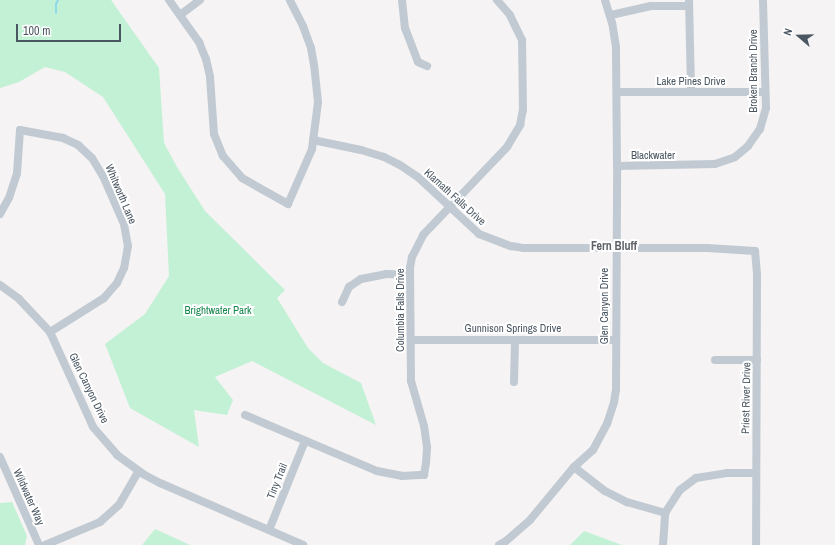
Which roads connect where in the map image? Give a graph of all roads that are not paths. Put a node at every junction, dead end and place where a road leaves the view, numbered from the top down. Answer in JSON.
{"nodes":[{"id":1,"x":169,"y":0,"type":"edge"},
{"id":2,"x":200,"y":0,"type":"edge"},
{"id":3,"x":290,"y":0,"type":"edge"},
{"id":4,"x":402,"y":0,"type":"edge"},
{"id":5,"x":497,"y":0,"type":"edge"},
{"id":6,"x":605,"y":0,"type":"edge"},
{"id":7,"x":763,"y":0,"type":"edge"},
{"id":8,"x":689,"y":3,"type":"edge"},
{"id":9,"x":180,"y":15,"type":"junction"},
{"id":10,"x":610,"y":15,"type":"junction"},
{"id":11,"x":427,"y":66,"type":"dead end"},
{"id":12,"x":691,"y":91,"type":"junction"},
{"id":13,"x":617,"y":92,"type":"junction"},
{"id":14,"x":765,"y":92,"type":"junction"},
{"id":15,"x":313,"y":140,"type":"junction"},
{"id":16,"x":617,"y":166,"type":"junction"},
{"id":17,"x":689,"y":166,"type":"joint"},
{"id":18,"x":450,"y":207,"type":"junction"},
{"id":19,"x":0,"y":214,"type":"edge"},
{"id":20,"x":616,"y":248,"type":"junction"},
{"id":21,"x":755,"y":251,"type":"joint"},
{"id":22,"x":409,"y":275,"type":"junction"},
{"id":23,"x":0,"y":285,"type":"edge"},
{"id":24,"x":342,"y":302,"type":"dead end"},
{"id":25,"x":50,"y":332,"type":"junction"},
{"id":26,"x":411,"y":340,"type":"junction"},
{"id":27,"x":515,"y":340,"type":"junction"},
{"id":28,"x":615,"y":340,"type":"junction"},
{"id":29,"x":715,"y":360,"type":"dead end"},
{"id":30,"x":757,"y":360,"type":"junction"},
{"id":31,"x":514,"y":382,"type":"dead end"},
{"id":32,"x":245,"y":415,"type":"dead end"},
{"id":33,"x":305,"y":441,"type":"junction"},
{"id":34,"x":0,"y":457,"type":"edge"},
{"id":35,"x":574,"y":467,"type":"junction"},
{"id":36,"x":139,"y":471,"type":"junction"},
{"id":37,"x":756,"y":473,"type":"junction"},
{"id":38,"x":665,"y":514,"type":"junction"},
{"id":39,"x":269,"y":530,"type":"junction"},
{"id":40,"x":39,"y":545,"type":"edge"},
{"id":41,"x":45,"y":545,"type":"edge"},
{"id":42,"x":302,"y":545,"type":"edge"},
{"id":43,"x":499,"y":545,"type":"edge"},
{"id":44,"x":663,"y":545,"type":"edge"},
{"id":45,"x":756,"y":545,"type":"edge"}],
"edges":[{"from":1,"to":9,"type":"street"},
{"from":2,"to":9,"type":"street"},
{"from":3,"to":15,"type":"street"},
{"from":4,"to":11,"type":"street"},
{"from":5,"to":18,"type":"street","name":"Columbia Falls Drive"},
{"from":6,"to":10,"type":"street","name":"Glen Canyon Drive"},
{"from":7,"to":14,"type":"street","name":"Broken Branch Drive"},
{"from":8,"to":10,"type":"street"},
{"from":8,"to":12,"type":"street"},
{"from":9,"to":15,"type":"street"},
{"from":10,"to":13,"type":"street","name":"Glen Canyon Drive"},
{"from":12,"to":13,"type":"street","name":"Lake Pines Drive"},
{"from":12,"to":14,"type":"street","name":"Lake Pines Drive"},
{"from":13,"to":16,"type":"street","name":"Glen Canyon Drive"},
{"from":14,"to":17,"type":"street","name":"Broken Branch Drive"},
{"from":15,"to":18,"type":"street","name":"Klamath Falls Drive"},
{"from":16,"to":17,"type":"street","name":"Blackwater"},
{"from":16,"to":20,"type":"street","name":"Glen Canyon Drive"},
{"from":18,"to":20,"type":"street","name":"Klamath Falls Drive"},
{"from":18,"to":22,"type":"street","name":"Columbia Falls Drive"},
{"from":19,"to":25,"type":"street","name":"Whitworth Lane"},
{"from":20,"to":21,"type":"street","name":"Klamath Falls Drive"},
{"from":20,"to":28,"type":"street","name":"Glen Canyon Drive"},
{"from":21,"to":30,"type":"street","name":"Priest River Drive"},
{"from":22,"to":24,"type":"street"},
{"from":22,"to":26,"type":"street","name":"Columbia Falls Drive"},
{"from":23,"to":25,"type":"street","name":"Glen Canyon Drive"},
{"from":25,"to":36,"type":"street","name":"Glen Canyon Drive"},
{"from":26,"to":27,"type":"street","name":"Gunnison Springs Drive"},
{"from":26,"to":33,"type":"street","name":"Columbia Falls Drive"},
{"from":27,"to":28,"type":"street","name":"Gunnison Springs Drive"},
{"from":27,"to":31,"type":"street"},
{"from":28,"to":35,"type":"street","name":"Glen Canyon Drive"},
{"from":29,"to":30,"type":"street"},
{"from":30,"to":37,"type":"street","name":"Priest River Drive"},
{"from":32,"to":33,"type":"street","name":"Columbia Falls Drive"},
{"from":33,"to":39,"type":"street","name":"Tiny Trail"},
{"from":34,"to":40,"type":"street","name":"Wildwater Way"},
{"from":35,"to":38,"type":"street"},
{"from":35,"to":43,"type":"street","name":"Glen Canyon Drive"},
{"from":36,"to":39,"type":"street","name":"Glen Canyon Drive"},
{"from":36,"to":41,"type":"street"},
{"from":37,"to":38,"type":"street"},
{"from":37,"to":45,"type":"street","name":"Priest River Drive"},
{"from":38,"to":44,"type":"street"},
{"from":39,"to":42,"type":"street","name":"Glen Canyon Drive"}]}
